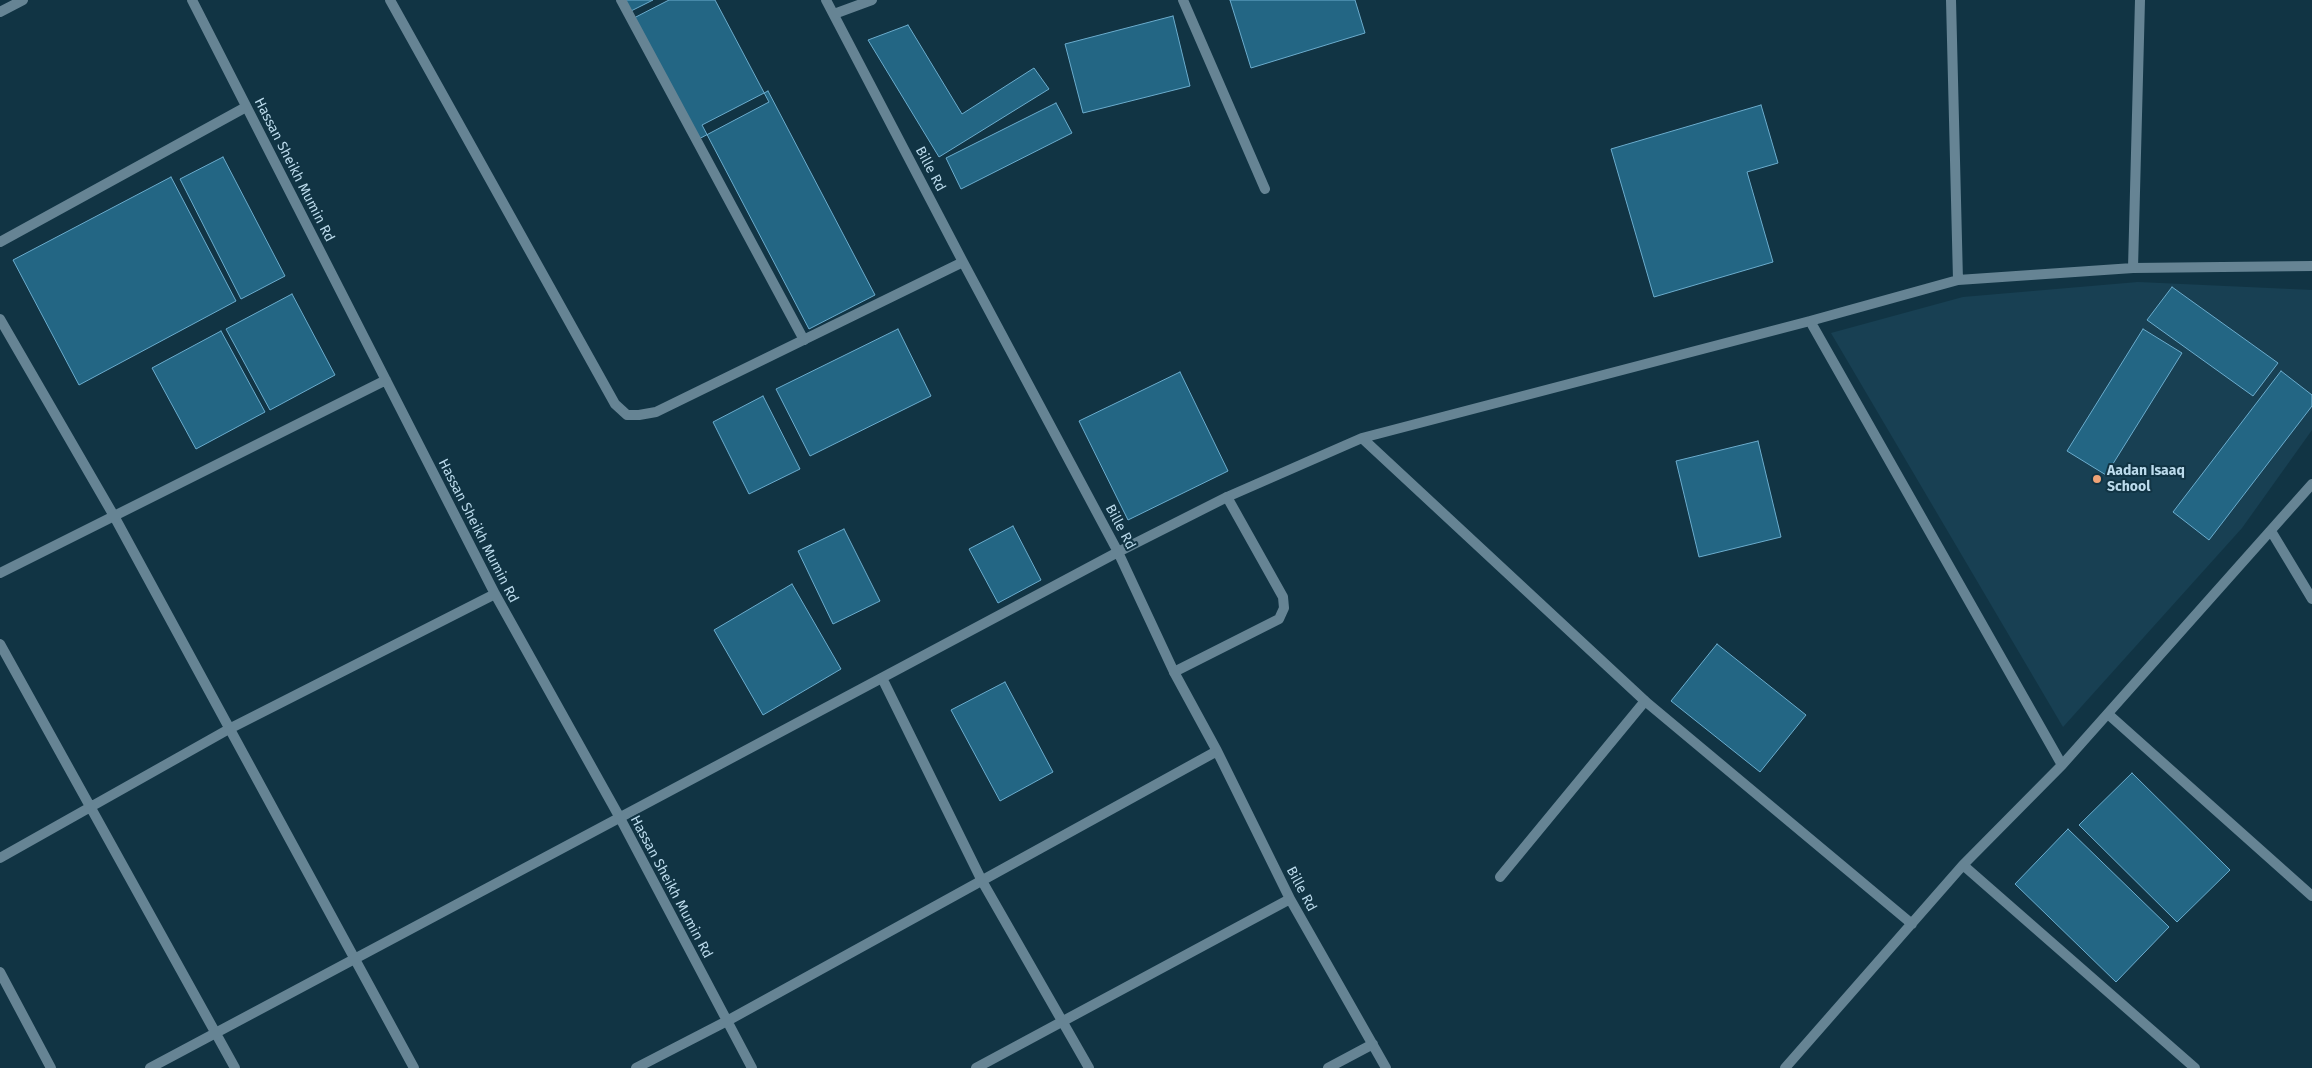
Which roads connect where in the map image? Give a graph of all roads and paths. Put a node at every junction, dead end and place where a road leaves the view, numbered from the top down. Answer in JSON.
{"nodes":[{"id":1,"x":23,"y":0,"type":"edge"},
{"id":2,"x":192,"y":0,"type":"edge"},
{"id":3,"x":390,"y":0,"type":"edge"},
{"id":4,"x":622,"y":0,"type":"edge"},
{"id":5,"x":826,"y":0,"type":"edge"},
{"id":6,"x":872,"y":0,"type":"edge"},
{"id":7,"x":1183,"y":0,"type":"edge"},
{"id":8,"x":1951,"y":0,"type":"edge"},
{"id":9,"x":2140,"y":0,"type":"edge"},
{"id":10,"x":0,"y":12,"type":"edge"},
{"id":11,"x":834,"y":14,"type":"junction"},
{"id":12,"x":246,"y":107,"type":"junction"},
{"id":13,"x":1265,"y":189,"type":"dead end"},
{"id":14,"x":0,"y":242,"type":"edge"},
{"id":15,"x":963,"y":262,"type":"junction"},
{"id":16,"x":2312,"y":266,"type":"edge"},
{"id":17,"x":2133,"y":268,"type":"junction"},
{"id":18,"x":1958,"y":280,"type":"junction"},
{"id":19,"x":0,"y":319,"type":"edge"},
{"id":20,"x":1810,"y":321,"type":"junction"},
{"id":21,"x":804,"y":340,"type":"junction"},
{"id":22,"x":386,"y":380,"type":"junction"},
{"id":23,"x":1362,"y":438,"type":"junction"},
{"id":24,"x":2312,"y":484,"type":"edge"},
{"id":25,"x":1227,"y":497,"type":"junction"},
{"id":26,"x":114,"y":516,"type":"junction"},
{"id":27,"x":2271,"y":531,"type":"junction"},
{"id":28,"x":1118,"y":552,"type":"junction"},
{"id":29,"x":0,"y":573,"type":"edge"},
{"id":30,"x":495,"y":594,"type":"junction"},
{"id":31,"x":2312,"y":599,"type":"edge"},
{"id":32,"x":0,"y":644,"type":"edge"},
{"id":33,"x":1174,"y":672,"type":"junction"},
{"id":34,"x":882,"y":678,"type":"junction"},
{"id":35,"x":1646,"y":701,"type":"junction"},
{"id":36,"x":2108,"y":714,"type":"junction"},
{"id":37,"x":229,"y":729,"type":"junction"},
{"id":38,"x":1217,"y":751,"type":"junction"},
{"id":39,"x":2062,"y":765,"type":"junction"},
{"id":40,"x":91,"y":808,"type":"junction"},
{"id":41,"x":620,"y":818,"type":"junction"},
{"id":42,"x":0,"y":858,"type":"edge"},
{"id":43,"x":1963,"y":865,"type":"junction"},
{"id":44,"x":1500,"y":877,"type":"dead end"},
{"id":45,"x":982,"y":881,"type":"junction"},
{"id":46,"x":2312,"y":896,"type":"edge"},
{"id":47,"x":1290,"y":899,"type":"junction"},
{"id":48,"x":1912,"y":924,"type":"junction"},
{"id":49,"x":355,"y":959,"type":"junction"},
{"id":50,"x":0,"y":972,"type":"edge"},
{"id":51,"x":727,"y":1021,"type":"junction"},
{"id":52,"x":1063,"y":1021,"type":"junction"},
{"id":53,"x":215,"y":1033,"type":"junction"},
{"id":54,"x":1373,"y":1044,"type":"junction"},
{"id":55,"x":51,"y":1068,"type":"edge"},
{"id":56,"x":150,"y":1068,"type":"edge"},
{"id":57,"x":235,"y":1068,"type":"edge"},
{"id":58,"x":414,"y":1068,"type":"edge"},
{"id":59,"x":636,"y":1068,"type":"edge"},
{"id":60,"x":752,"y":1068,"type":"edge"},
{"id":61,"x":976,"y":1068,"type":"edge"},
{"id":62,"x":1089,"y":1068,"type":"edge"},
{"id":63,"x":1328,"y":1068,"type":"edge"},
{"id":64,"x":1386,"y":1068,"type":"edge"},
{"id":65,"x":1785,"y":1068,"type":"edge"},
{"id":66,"x":2195,"y":1068,"type":"edge"}],
"edges":[{"from":1,"to":10,"type":"street"},
{"from":2,"to":12,"type":"street","name":"Hassan Sheikh Mumin Rd"},
{"from":3,"to":21,"type":"street"},
{"from":4,"to":21,"type":"street"},
{"from":5,"to":11,"type":"street","name":"Bille Rd"},
{"from":6,"to":11,"type":"street"},
{"from":7,"to":13,"type":"street"},
{"from":8,"to":18,"type":"street"},
{"from":9,"to":17,"type":"street"},
{"from":11,"to":15,"type":"street","name":"Bille Rd"},
{"from":12,"to":14,"type":"street"},
{"from":12,"to":22,"type":"street","name":"Hassan Sheikh Mumin Rd"},
{"from":15,"to":21,"type":"street"},
{"from":15,"to":28,"type":"street","name":"Bille Rd"},
{"from":16,"to":17,"type":"street"},
{"from":17,"to":18,"type":"street"},
{"from":18,"to":20,"type":"street"},
{"from":19,"to":26,"type":"street"},
{"from":20,"to":23,"type":"street"},
{"from":20,"to":39,"type":"street"},
{"from":22,"to":26,"type":"street"},
{"from":22,"to":30,"type":"street","name":"Hassan Sheikh Mumin Rd"},
{"from":23,"to":25,"type":"street"},
{"from":23,"to":35,"type":"street"},
{"from":24,"to":27,"type":"street"},
{"from":25,"to":28,"type":"street"},
{"from":25,"to":33,"type":"street"},
{"from":26,"to":29,"type":"street"},
{"from":26,"to":37,"type":"street"},
{"from":27,"to":31,"type":"street"},
{"from":27,"to":36,"type":"street"},
{"from":28,"to":33,"type":"street","name":"Bille Rd"},
{"from":28,"to":34,"type":"street"},
{"from":30,"to":37,"type":"street"},
{"from":30,"to":41,"type":"street","name":"Hassan Sheikh Mumin Rd"},
{"from":32,"to":40,"type":"street"},
{"from":33,"to":38,"type":"street","name":"Bille Rd"},
{"from":34,"to":41,"type":"street"},
{"from":34,"to":45,"type":"street"},
{"from":35,"to":44,"type":"street"},
{"from":35,"to":48,"type":"street"},
{"from":36,"to":39,"type":"street"},
{"from":36,"to":46,"type":"street"},
{"from":37,"to":40,"type":"street"},
{"from":37,"to":49,"type":"street"},
{"from":38,"to":45,"type":"street"},
{"from":38,"to":47,"type":"street","name":"Bille Rd"},
{"from":39,"to":43,"type":"street"},
{"from":40,"to":42,"type":"street"},
{"from":40,"to":53,"type":"street"},
{"from":41,"to":49,"type":"street"},
{"from":41,"to":51,"type":"street","name":"Hassan Sheikh Mumin Rd"},
{"from":43,"to":48,"type":"street"},
{"from":43,"to":66,"type":"street"},
{"from":45,"to":51,"type":"street"},
{"from":45,"to":52,"type":"street"},
{"from":47,"to":52,"type":"street"},
{"from":47,"to":54,"type":"street","name":"Bille Rd"},
{"from":48,"to":65,"type":"street"},
{"from":49,"to":53,"type":"street"},
{"from":49,"to":58,"type":"street"},
{"from":50,"to":55,"type":"street"},
{"from":51,"to":59,"type":"street"},
{"from":51,"to":60,"type":"street","name":"Hassan Sheikh Mumin Rd"},
{"from":52,"to":61,"type":"street"},
{"from":52,"to":62,"type":"street"},
{"from":53,"to":56,"type":"street"},
{"from":53,"to":57,"type":"street"},
{"from":54,"to":63,"type":"street"},
{"from":54,"to":64,"type":"street","name":"Bille Rd"}]}
